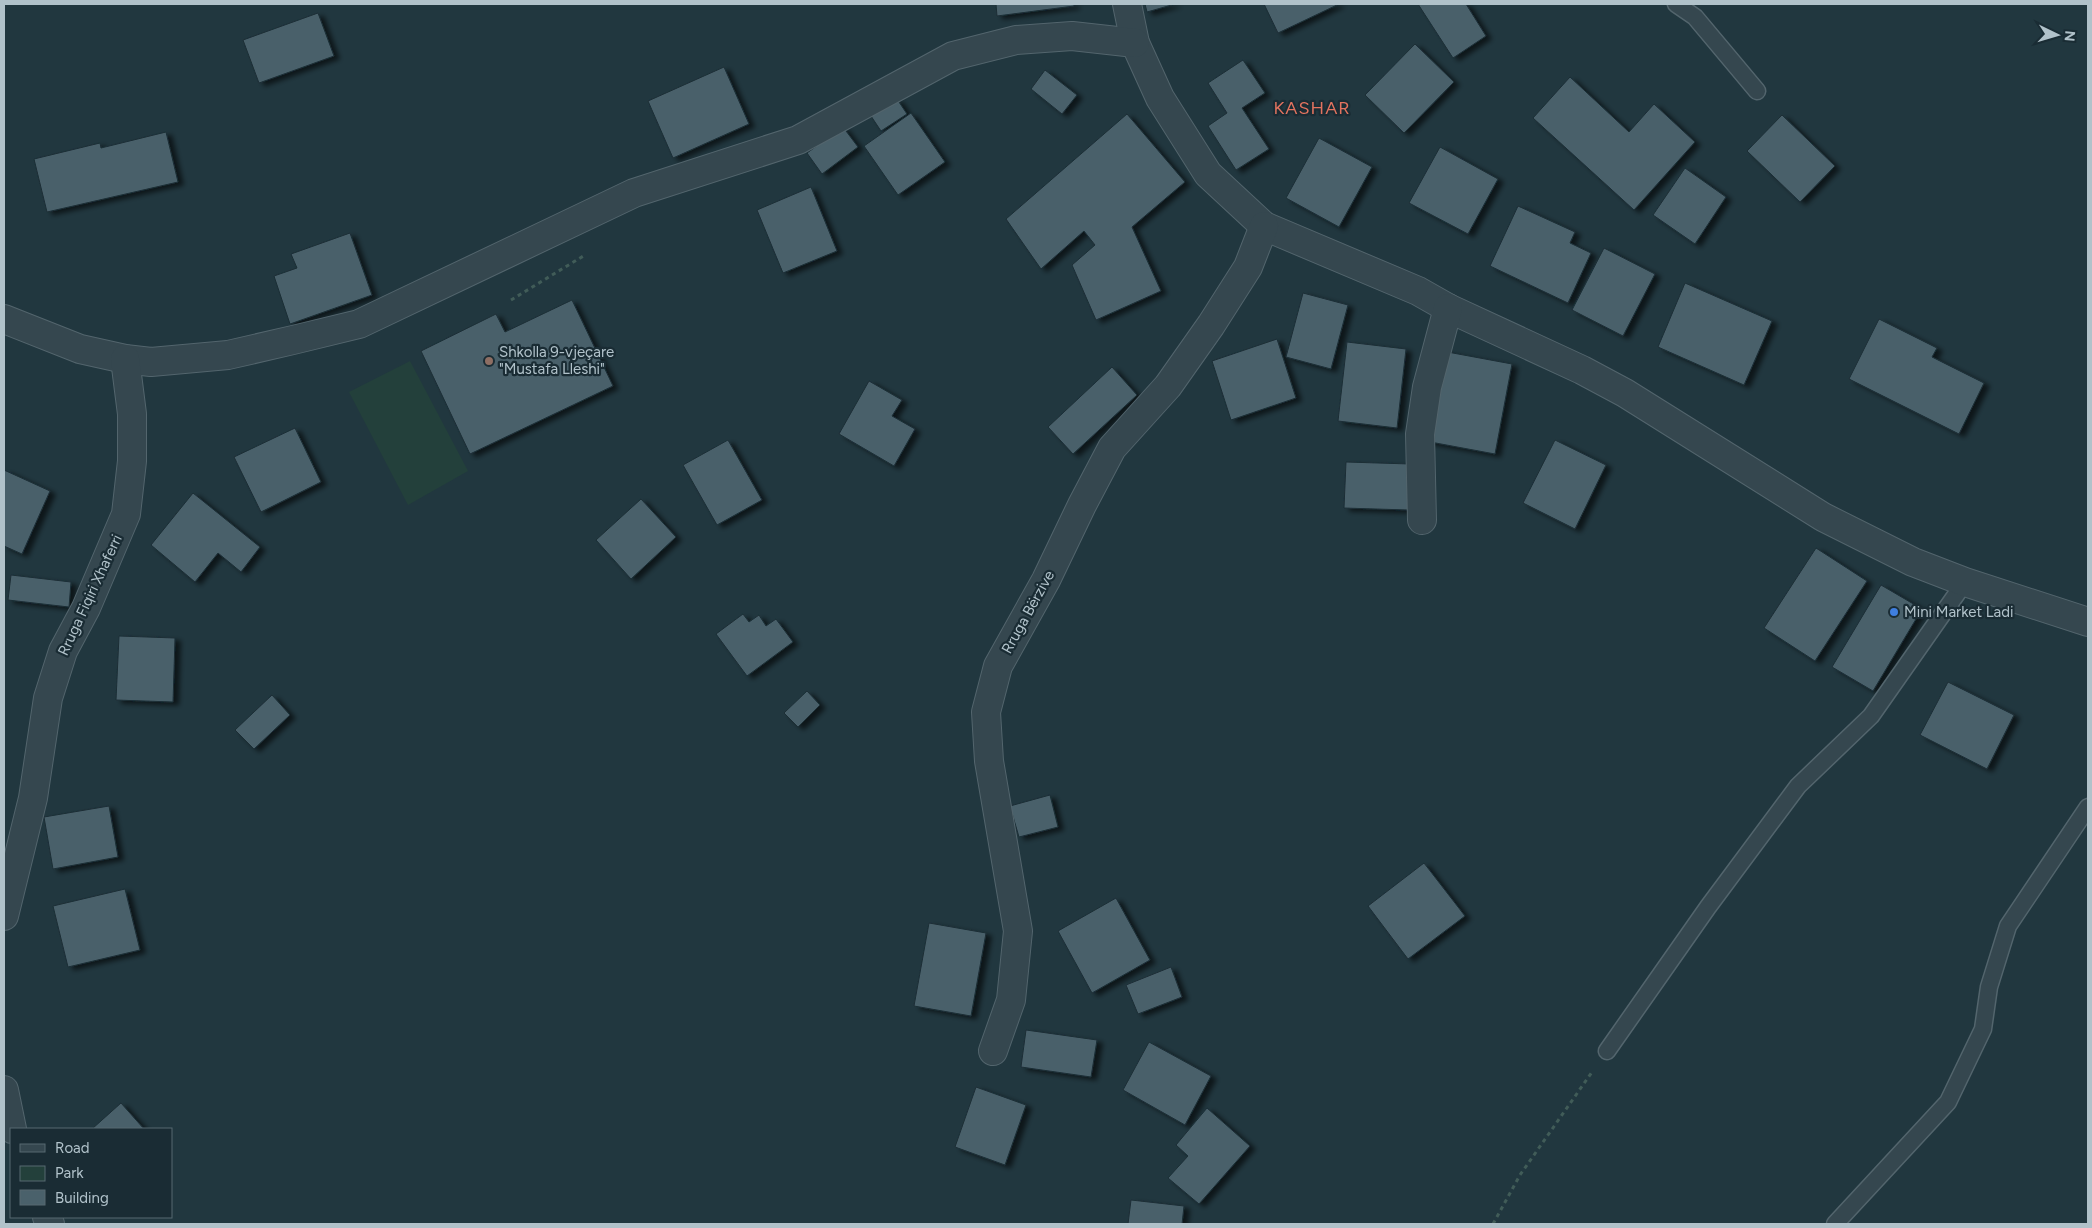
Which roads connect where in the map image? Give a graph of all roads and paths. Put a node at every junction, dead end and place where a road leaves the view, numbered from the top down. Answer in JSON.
{"nodes":[{"id":1,"x":1127,"y":4,"type":"edge"},
{"id":2,"x":1676,"y":4,"type":"edge"},
{"id":3,"x":1135,"y":44,"type":"junction"},
{"id":4,"x":1757,"y":91,"type":"dead end"},
{"id":5,"x":1264,"y":226,"type":"junction"},
{"id":6,"x":591,"y":252,"type":"dead end"},
{"id":7,"x":511,"y":300,"type":"dead end"},
{"id":8,"x":1448,"y":308,"type":"junction"},
{"id":9,"x":4,"y":319,"type":"edge"},
{"id":10,"x":125,"y":359,"type":"junction"},
{"id":11,"x":1422,"y":520,"type":"dead end"},
{"id":12,"x":1965,"y":582,"type":"junction"},
{"id":13,"x":2088,"y":622,"type":"edge"},
{"id":14,"x":2088,"y":807,"type":"edge"},
{"id":15,"x":4,"y":916,"type":"edge"},
{"id":16,"x":1607,"y":1051,"type":"joint"},
{"id":17,"x":993,"y":1052,"type":"dead end"},
{"id":18,"x":4,"y":1090,"type":"edge"},
{"id":19,"x":12,"y":1128,"type":"edge"},
{"id":20,"x":1493,"y":1224,"type":"edge"},
{"id":21,"x":1835,"y":1224,"type":"edge"}],
"edges":[{"from":1,"to":3,"type":"street"},
{"from":2,"to":4,"type":"lane"},
{"from":3,"to":5,"type":"street"},
{"from":3,"to":10,"type":"street"},
{"from":5,"to":8,"type":"street"},
{"from":5,"to":17,"type":"street","name":"Rruga Bërzive"},
{"from":6,"to":7,"type":"path"},
{"from":8,"to":11,"type":"street"},
{"from":8,"to":12,"type":"street"},
{"from":9,"to":10,"type":"street"},
{"from":10,"to":15,"type":"street","name":"Rruga Fiqiri Xhaferri"},
{"from":12,"to":13,"type":"street"},
{"from":12,"to":16,"type":"lane"},
{"from":14,"to":21,"type":"lane"},
{"from":16,"to":20,"type":"path"},
{"from":18,"to":19,"type":"street"}]}
